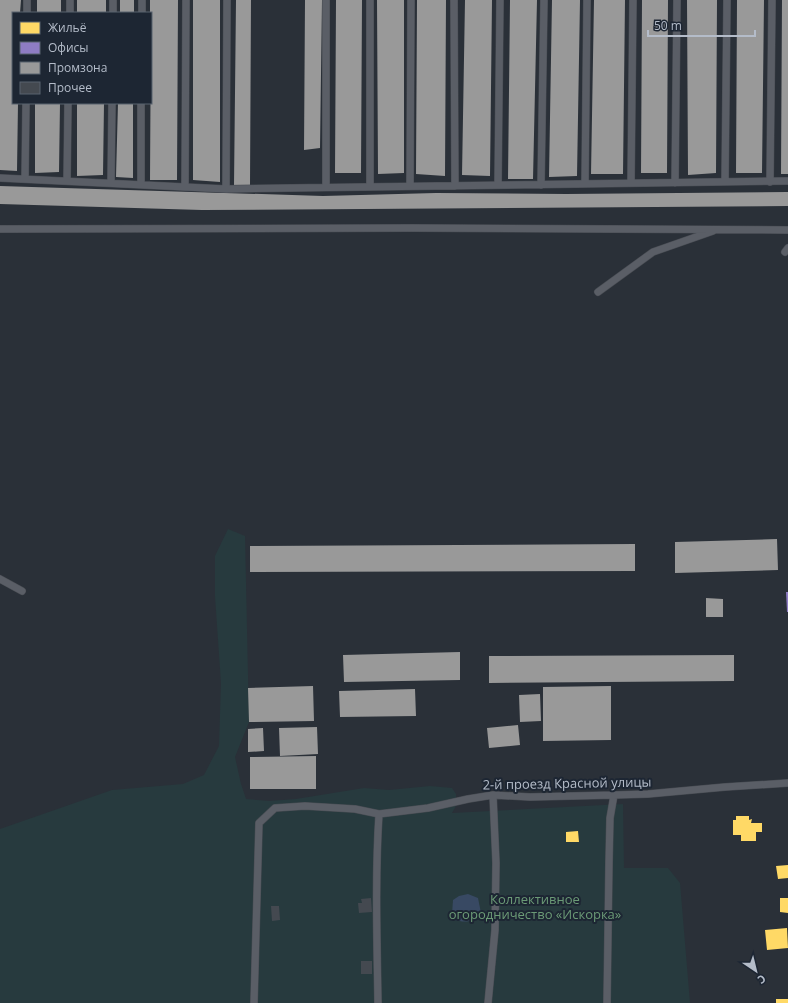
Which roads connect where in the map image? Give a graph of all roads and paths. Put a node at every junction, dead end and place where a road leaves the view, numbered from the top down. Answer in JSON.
{"nodes":[{"id":1,"x":27,"y":0,"type":"edge"},
{"id":2,"x":70,"y":0,"type":"edge"},
{"id":3,"x":113,"y":0,"type":"edge"},
{"id":4,"x":142,"y":0,"type":"edge"},
{"id":5,"x":186,"y":0,"type":"edge"},
{"id":6,"x":227,"y":0,"type":"edge"},
{"id":7,"x":326,"y":0,"type":"edge"},
{"id":8,"x":370,"y":0,"type":"edge"},
{"id":9,"x":411,"y":0,"type":"edge"},
{"id":10,"x":454,"y":0,"type":"edge"},
{"id":11,"x":500,"y":0,"type":"edge"},
{"id":12,"x":544,"y":0,"type":"edge"},
{"id":13,"x":587,"y":0,"type":"edge"},
{"id":14,"x":633,"y":0,"type":"edge"},
{"id":15,"x":677,"y":0,"type":"edge"},
{"id":16,"x":727,"y":0,"type":"edge"},
{"id":17,"x":772,"y":0,"type":"edge"},
{"id":18,"x":27,"y":12,"type":"edge"},
{"id":19,"x":70,"y":12,"type":"edge"},
{"id":20,"x":113,"y":12,"type":"edge"},
{"id":21,"x":142,"y":12,"type":"edge"},
{"id":22,"x":26,"y":104,"type":"edge"},
{"id":23,"x":68,"y":104,"type":"edge"},
{"id":24,"x":112,"y":104,"type":"edge"},
{"id":25,"x":141,"y":104,"type":"edge"},
{"id":26,"x":0,"y":178,"type":"edge"},
{"id":27,"x":25,"y":179,"type":"junction"},
{"id":28,"x":67,"y":181,"type":"junction"},
{"id":29,"x":788,"y":181,"type":"edge"},
{"id":30,"x":724,"y":182,"type":"junction"},
{"id":31,"x":770,"y":182,"type":"junction"},
{"id":32,"x":111,"y":183,"type":"junction"},
{"id":33,"x":675,"y":183,"type":"junction"},
{"id":34,"x":141,"y":184,"type":"junction"},
{"id":35,"x":585,"y":184,"type":"junction"},
{"id":36,"x":631,"y":184,"type":"junction"},
{"id":37,"x":498,"y":185,"type":"junction"},
{"id":38,"x":541,"y":185,"type":"junction"},
{"id":39,"x":410,"y":186,"type":"junction"},
{"id":40,"x":455,"y":186,"type":"junction"},
{"id":41,"x":185,"y":187,"type":"junction"},
{"id":42,"x":326,"y":187,"type":"junction"},
{"id":43,"x":370,"y":187,"type":"junction"},
{"id":44,"x":226,"y":189,"type":"junction"},
{"id":45,"x":0,"y":229,"type":"edge"},
{"id":46,"x":719,"y":229,"type":"junction"},
{"id":47,"x":788,"y":230,"type":"edge"},
{"id":48,"x":598,"y":292,"type":"dead end"},
{"id":49,"x":0,"y":579,"type":"edge"},
{"id":50,"x":22,"y":591,"type":"dead end"},
{"id":51,"x":788,"y":783,"type":"edge"},
{"id":52,"x":493,"y":795,"type":"junction"},
{"id":53,"x":614,"y":796,"type":"junction"},
{"id":54,"x":379,"y":814,"type":"junction"},
{"id":55,"x":254,"y":1003,"type":"edge"},
{"id":56,"x":378,"y":1003,"type":"edge"},
{"id":57,"x":488,"y":1003,"type":"edge"},
{"id":58,"x":607,"y":1003,"type":"edge"}],
"edges":[{"from":1,"to":18,"type":"lane"},
{"from":2,"to":19,"type":"lane"},
{"from":3,"to":20,"type":"lane"},
{"from":4,"to":21,"type":"lane"},
{"from":5,"to":41,"type":"lane"},
{"from":6,"to":44,"type":"lane"},
{"from":7,"to":42,"type":"lane"},
{"from":8,"to":43,"type":"lane"},
{"from":9,"to":39,"type":"lane"},
{"from":10,"to":40,"type":"lane"},
{"from":11,"to":37,"type":"lane"},
{"from":12,"to":38,"type":"lane"},
{"from":13,"to":35,"type":"lane"},
{"from":14,"to":36,"type":"lane"},
{"from":15,"to":33,"type":"lane"},
{"from":16,"to":30,"type":"lane"},
{"from":17,"to":31,"type":"lane"},
{"from":22,"to":27,"type":"lane"},
{"from":23,"to":28,"type":"lane"},
{"from":24,"to":32,"type":"lane"},
{"from":25,"to":34,"type":"lane"},
{"from":26,"to":27,"type":"lane"},
{"from":27,"to":28,"type":"lane"},
{"from":28,"to":32,"type":"lane"},
{"from":29,"to":31,"type":"lane"},
{"from":30,"to":31,"type":"lane"},
{"from":30,"to":33,"type":"lane"},
{"from":32,"to":34,"type":"lane"},
{"from":33,"to":36,"type":"lane"},
{"from":34,"to":41,"type":"lane"},
{"from":35,"to":36,"type":"lane"},
{"from":35,"to":38,"type":"lane"},
{"from":37,"to":38,"type":"lane"},
{"from":37,"to":40,"type":"lane"},
{"from":39,"to":40,"type":"lane"},
{"from":39,"to":43,"type":"lane"},
{"from":41,"to":44,"type":"lane"},
{"from":42,"to":43,"type":"lane"},
{"from":42,"to":44,"type":"lane"},
{"from":45,"to":46,"type":"lane"},
{"from":46,"to":47,"type":"lane"},
{"from":46,"to":48,"type":"lane"},
{"from":49,"to":50,"type":"lane"},
{"from":51,"to":53,"type":"lane","name":"2-й проезд Красной улицы"},
{"from":52,"to":53,"type":"lane","name":"2-й проезд Красной улицы"},
{"from":52,"to":54,"type":"lane","name":"2-й проезд Красной улицы"},
{"from":52,"to":57,"type":"lane"},
{"from":53,"to":58,"type":"lane"},
{"from":54,"to":55,"type":"lane","name":"2-й проезд Красной улицы"},
{"from":54,"to":56,"type":"lane"}]}
